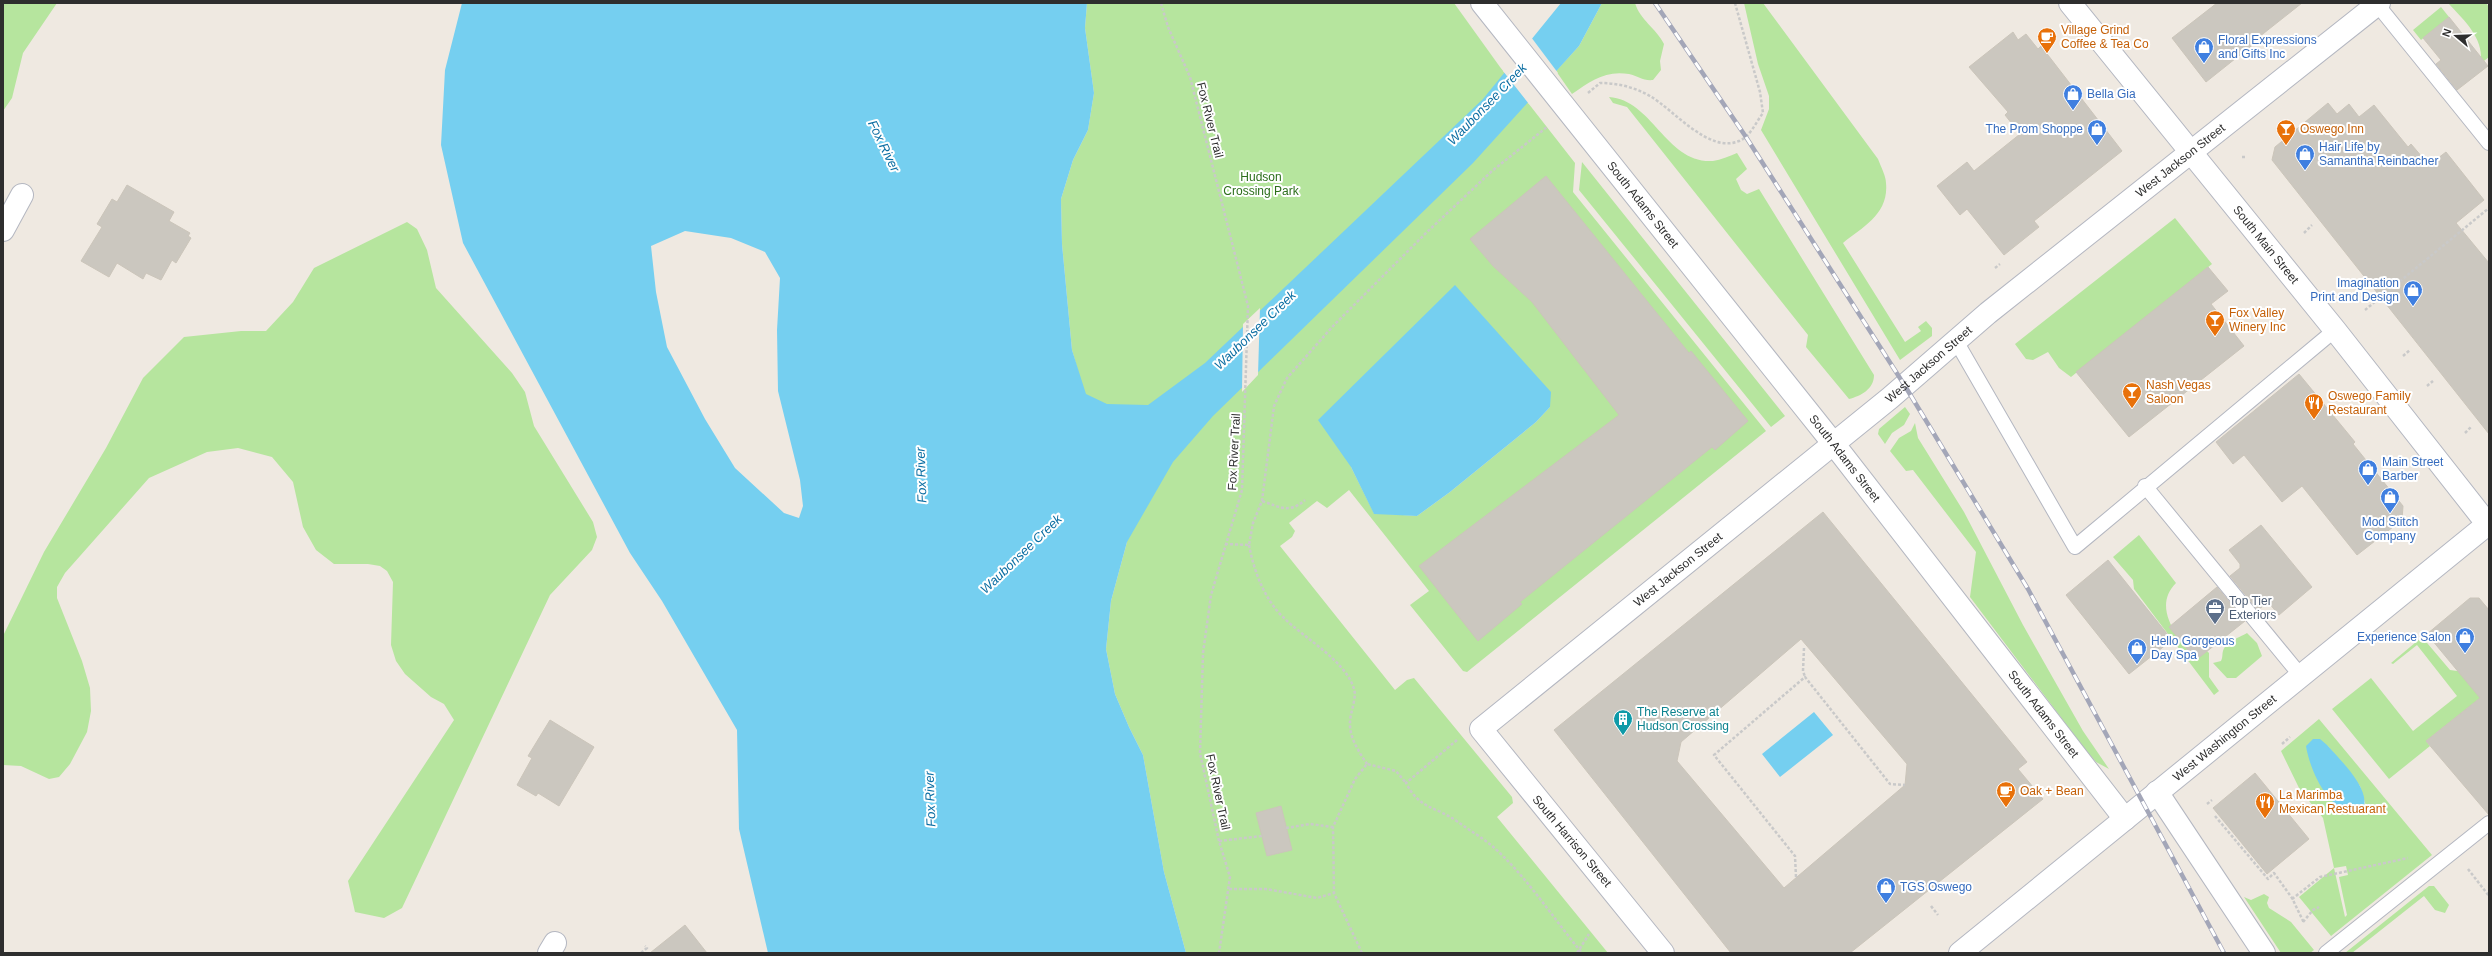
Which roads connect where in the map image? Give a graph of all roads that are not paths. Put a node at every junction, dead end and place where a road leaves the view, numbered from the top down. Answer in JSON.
{"nodes":[{"id":1,"x":1482,"y":3,"type":"edge"},
{"id":2,"x":2070,"y":3,"type":"edge"},
{"id":3,"x":2377,"y":4,"type":"edge"},
{"id":4,"x":2489,"y":143,"type":"edge"},
{"id":5,"x":2190,"y":153,"type":"junction"},
{"id":6,"x":22,"y":195,"type":"dead end"},
{"id":7,"x":3,"y":230,"type":"edge"},
{"id":8,"x":2335,"y":330,"type":"junction"},
{"id":9,"x":1956,"y":341,"type":"junction"},
{"id":10,"x":1833,"y":444,"type":"junction"},
{"id":11,"x":2146,"y":486,"type":"junction"},
{"id":12,"x":2489,"y":525,"type":"edge"},
{"id":13,"x":2301,"y":676,"type":"junction"},
{"id":14,"x":1472,"y":732,"type":"joint"},
{"id":15,"x":2157,"y":792,"type":"junction"},
{"id":16,"x":2125,"y":819,"type":"junction"},
{"id":17,"x":2489,"y":823,"type":"edge"},
{"id":18,"x":1663,"y":953,"type":"edge"},
{"id":19,"x":1960,"y":953,"type":"edge"},
{"id":20,"x":2264,"y":953,"type":"edge"},
{"id":21,"x":2326,"y":953,"type":"edge"}],
"edges":[{"from":1,"to":10,"type":"street","name":"South Adams Street"},
{"from":2,"to":5,"type":"street","name":"South Main Street"},
{"from":3,"to":4,"type":"lane"},
{"from":3,"to":5,"type":"street","name":"West Jackson Street"},
{"from":5,"to":8,"type":"street","name":"South Main Street"},
{"from":5,"to":9,"type":"street","name":"West Jackson Street"},
{"from":6,"to":7,"type":"street"},
{"from":8,"to":11,"type":"lane"},
{"from":8,"to":12,"type":"street","name":"South Main Street"},
{"from":9,"to":10,"type":"street","name":"West Jackson Street"},
{"from":9,"to":11,"type":"lane"},
{"from":10,"to":14,"type":"street","name":"West Jackson Street"},
{"from":10,"to":16,"type":"street","name":"South Adams Street"},
{"from":11,"to":13,"type":"lane"},
{"from":12,"to":13,"type":"street","name":"West Washington Street"},
{"from":13,"to":15,"type":"street","name":"West Washington Street"},
{"from":14,"to":18,"type":"street","name":"South Harrison Street"},
{"from":15,"to":16,"type":"street","name":"West Washington Street"},
{"from":15,"to":20,"type":"street"},
{"from":16,"to":19,"type":"street","name":"West Washington Street"},
{"from":17,"to":21,"type":"lane"}]}
